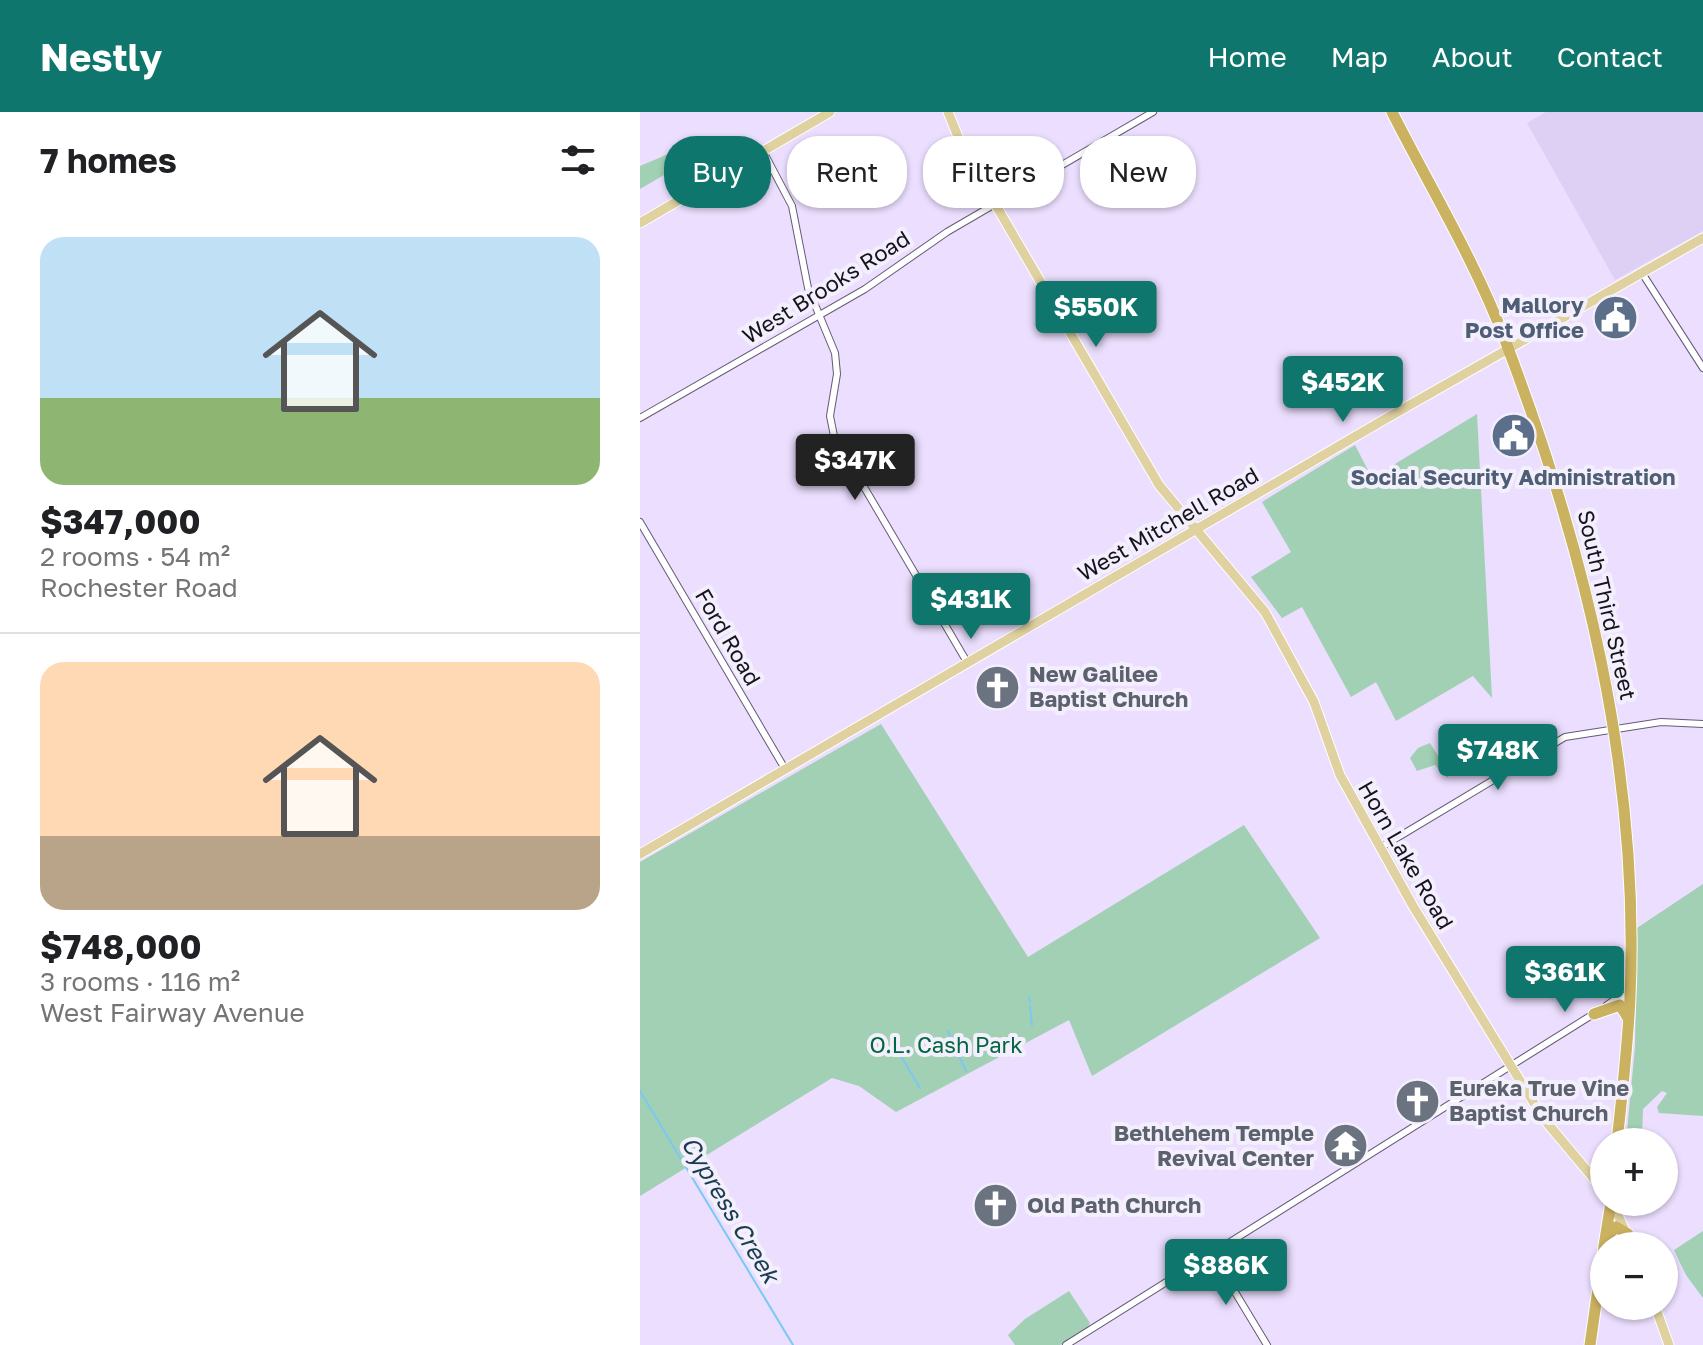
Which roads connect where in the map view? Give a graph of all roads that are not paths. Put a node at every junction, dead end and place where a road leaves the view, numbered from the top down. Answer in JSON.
{"nodes":[{"id":1,"x":830,"y":112,"type":"edge"},
{"id":2,"x":948,"y":112,"type":"edge"},
{"id":3,"x":1153,"y":112,"type":"edge"},
{"id":4,"x":1392,"y":112,"type":"edge"},
{"id":5,"x":958,"y":136,"type":"edge"},
{"id":6,"x":771,"y":146,"type":"edge"},
{"id":7,"x":1064,"y":164,"type":"edge"},
{"id":8,"x":771,"y":166,"type":"edge"},
{"id":9,"x":666,"y":208,"type":"edge"},
{"id":10,"x":989,"y":208,"type":"edge"},
{"id":11,"x":997,"y":208,"type":"edge"},
{"id":12,"x":640,"y":223,"type":"edge"},
{"id":13,"x":1703,"y":238,"type":"edge"},
{"id":14,"x":1642,"y":273,"type":"junction"},
{"id":15,"x":820,"y":315,"type":"junction"},
{"id":16,"x":1508,"y":349,"type":"junction"},
{"id":17,"x":1703,"y":368,"type":"edge"},
{"id":18,"x":640,"y":418,"type":"edge"},
{"id":19,"x":1178,"y":507,"type":"junction"},
{"id":20,"x":1221,"y":514,"type":"junction"},
{"id":21,"x":640,"y":522,"type":"edge"},
{"id":22,"x":1196,"y":529,"type":"junction"},
{"id":23,"x":1174,"y":542,"type":"junction"},
{"id":24,"x":1208,"y":543,"type":"junction"},
{"id":25,"x":967,"y":662,"type":"junction"},
{"id":26,"x":1703,"y":724,"type":"edge"},
{"id":27,"x":1613,"y":729,"type":"junction"},
{"id":28,"x":785,"y":769,"type":"junction"},
{"id":29,"x":1380,"y":848,"type":"junction"},
{"id":30,"x":640,"y":854,"type":"edge"},
{"id":31,"x":1630,"y":996,"type":"junction"},
{"id":32,"x":1594,"y":1014,"type":"junction"},
{"id":33,"x":1628,"y":1019,"type":"junction"},
{"id":34,"x":1510,"y":1066,"type":"junction"},
{"id":35,"x":1618,"y":1128,"type":"edge"},
{"id":36,"x":1590,"y":1174,"type":"edge"},
{"id":37,"x":1212,"y":1254,"type":"junction"},
{"id":38,"x":1594,"y":1320,"type":"edge"},
{"id":39,"x":1660,"y":1320,"type":"edge"},
{"id":40,"x":1066,"y":1345,"type":"edge"},
{"id":41,"x":1267,"y":1345,"type":"edge"},
{"id":42,"x":1590,"y":1345,"type":"edge"},
{"id":43,"x":1669,"y":1345,"type":"edge"}],
"edges":[{"from":1,"to":6,"type":"main road"},
{"from":2,"to":5,"type":"main road","name":"Horn Lake Road"},
{"from":3,"to":7,"type":"street","name":"West Brooks Road"},
{"from":4,"to":16,"type":"highway","name":"South Third Street"},
{"from":8,"to":15,"type":"street"},
{"from":9,"to":12,"type":"main road"},
{"from":10,"to":15,"type":"street","name":"West Brooks Road"},
{"from":11,"to":19,"type":"main road","name":"Horn Lake Road"},
{"from":13,"to":14,"type":"main road","name":"West Mitchell Road"},
{"from":14,"to":16,"type":"main road","name":"West Mitchell Road"},
{"from":14,"to":17,"type":"street"},
{"from":15,"to":18,"type":"street","name":"West Brooks Road"},
{"from":15,"to":25,"type":"street"},
{"from":16,"to":20,"type":"main road","name":"West Mitchell Road"},
{"from":16,"to":27,"type":"highway","name":"South Third Street"},
{"from":19,"to":20,"type":"main road"},
{"from":19,"to":22,"type":"main road","name":"Horn Lake Road"},
{"from":19,"to":23,"type":"main road"},
{"from":20,"to":22,"type":"main road","name":"West Mitchell Road"},
{"from":20,"to":24,"type":"main road"},
{"from":21,"to":28,"type":"street","name":"Ford Road"},
{"from":22,"to":23,"type":"main road","name":"West Mitchell Road"},
{"from":22,"to":24,"type":"main road","name":"Horn Lake Road"},
{"from":23,"to":24,"type":"main road"},
{"from":23,"to":25,"type":"main road","name":"West Mitchell Road"},
{"from":24,"to":29,"type":"main road","name":"Horn Lake Road"},
{"from":25,"to":28,"type":"main road","name":"West Mitchell Road"},
{"from":26,"to":27,"type":"street"},
{"from":27,"to":29,"type":"street"},
{"from":27,"to":31,"type":"highway","name":"South Third Street"},
{"from":28,"to":30,"type":"main road","name":"West Mitchell Road"},
{"from":29,"to":34,"type":"main road","name":"Horn Lake Road"},
{"from":31,"to":32,"type":"street"},
{"from":31,"to":33,"type":"highway","name":"South Third Street"},
{"from":32,"to":33,"type":"highway"},
{"from":32,"to":34,"type":"street"},
{"from":33,"to":35,"type":"highway","name":"South Third Street"},
{"from":34,"to":36,"type":"main road","name":"Horn Lake Road"},
{"from":34,"to":37,"type":"street"},
{"from":37,"to":40,"type":"street"},
{"from":37,"to":41,"type":"street"},
{"from":38,"to":42,"type":"highway"},
{"from":39,"to":43,"type":"main road"}]}
